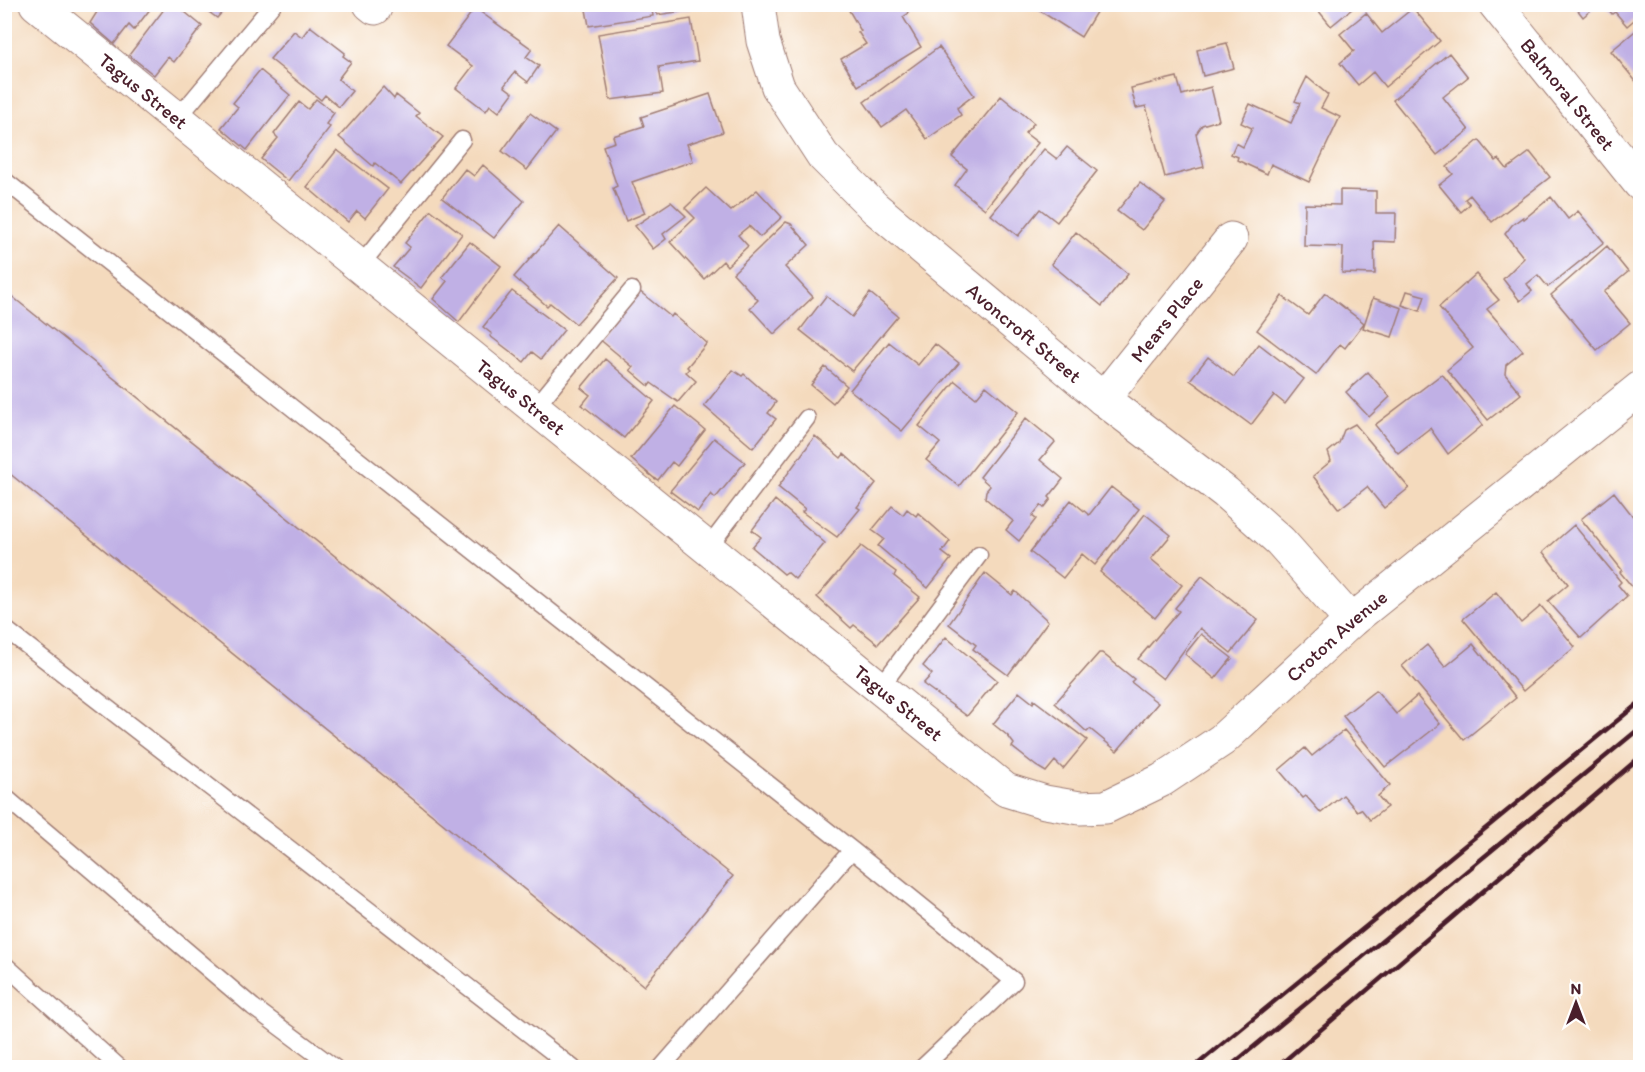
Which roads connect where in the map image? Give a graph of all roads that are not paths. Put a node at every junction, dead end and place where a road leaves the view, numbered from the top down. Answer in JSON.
{"nodes":[{"id":1,"x":36,"y":4,"type":"edge"},
{"id":2,"x":273,"y":4,"type":"edge"},
{"id":3,"x":758,"y":4,"type":"edge"},
{"id":4,"x":1495,"y":4,"type":"edge"},
{"id":5,"x":177,"y":119,"type":"junction"},
{"id":6,"x":462,"y":140,"type":"dead end"},
{"id":7,"x":4,"y":180,"type":"edge"},
{"id":8,"x":1641,"y":184,"type":"edge"},
{"id":9,"x":1231,"y":239,"type":"dead end"},
{"id":10,"x":360,"y":267,"type":"junction"},
{"id":11,"x":632,"y":290,"type":"dead end"},
{"id":12,"x":1641,"y":388,"type":"edge"},
{"id":13,"x":1103,"y":399,"type":"junction"},
{"id":14,"x":534,"y":408,"type":"junction"},
{"id":15,"x":807,"y":418,"type":"dead end"},
{"id":16,"x":706,"y":549,"type":"junction"},
{"id":17,"x":979,"y":555,"type":"dead end"},
{"id":18,"x":1351,"y":621,"type":"junction"},
{"id":19,"x":4,"y":628,"type":"edge"},
{"id":20,"x":879,"y":689,"type":"junction"},
{"id":21,"x":1006,"y":790,"type":"joint"},
{"id":22,"x":4,"y":796,"type":"edge"},
{"id":23,"x":852,"y":850,"type":"junction"},
{"id":24,"x":4,"y":964,"type":"edge"},
{"id":25,"x":335,"y":1067,"type":"edge"},
{"id":26,"x":120,"y":1068,"type":"edge"},
{"id":27,"x":573,"y":1068,"type":"edge"},
{"id":28,"x":661,"y":1068,"type":"edge"},
{"id":29,"x":922,"y":1068,"type":"edge"}],
"edges":[{"from":1,"to":5,"type":"street","name":"Tagus Street"},
{"from":2,"to":5,"type":"lane"},
{"from":3,"to":13,"type":"street","name":"Avoncroft Street"},
{"from":4,"to":8,"type":"street","name":"Balmoral Street"},
{"from":5,"to":10,"type":"street","name":"Tagus Street"},
{"from":6,"to":10,"type":"lane"},
{"from":7,"to":23,"type":"lane"},
{"from":9,"to":13,"type":"street","name":"Mears Place"},
{"from":10,"to":14,"type":"street","name":"Tagus Street"},
{"from":11,"to":14,"type":"lane"},
{"from":12,"to":18,"type":"street","name":"Croton Avenue"},
{"from":13,"to":18,"type":"street","name":"Avoncroft Street"},
{"from":14,"to":16,"type":"street","name":"Tagus Street"},
{"from":15,"to":16,"type":"lane"},
{"from":16,"to":20,"type":"street","name":"Tagus Street"},
{"from":17,"to":20,"type":"lane"},
{"from":18,"to":21,"type":"street","name":"Croton Avenue"},
{"from":19,"to":27,"type":"lane"},
{"from":20,"to":21,"type":"street","name":"Tagus Street"},
{"from":22,"to":25,"type":"lane"},
{"from":23,"to":28,"type":"lane"},
{"from":23,"to":29,"type":"lane"},
{"from":24,"to":26,"type":"lane"}]}
